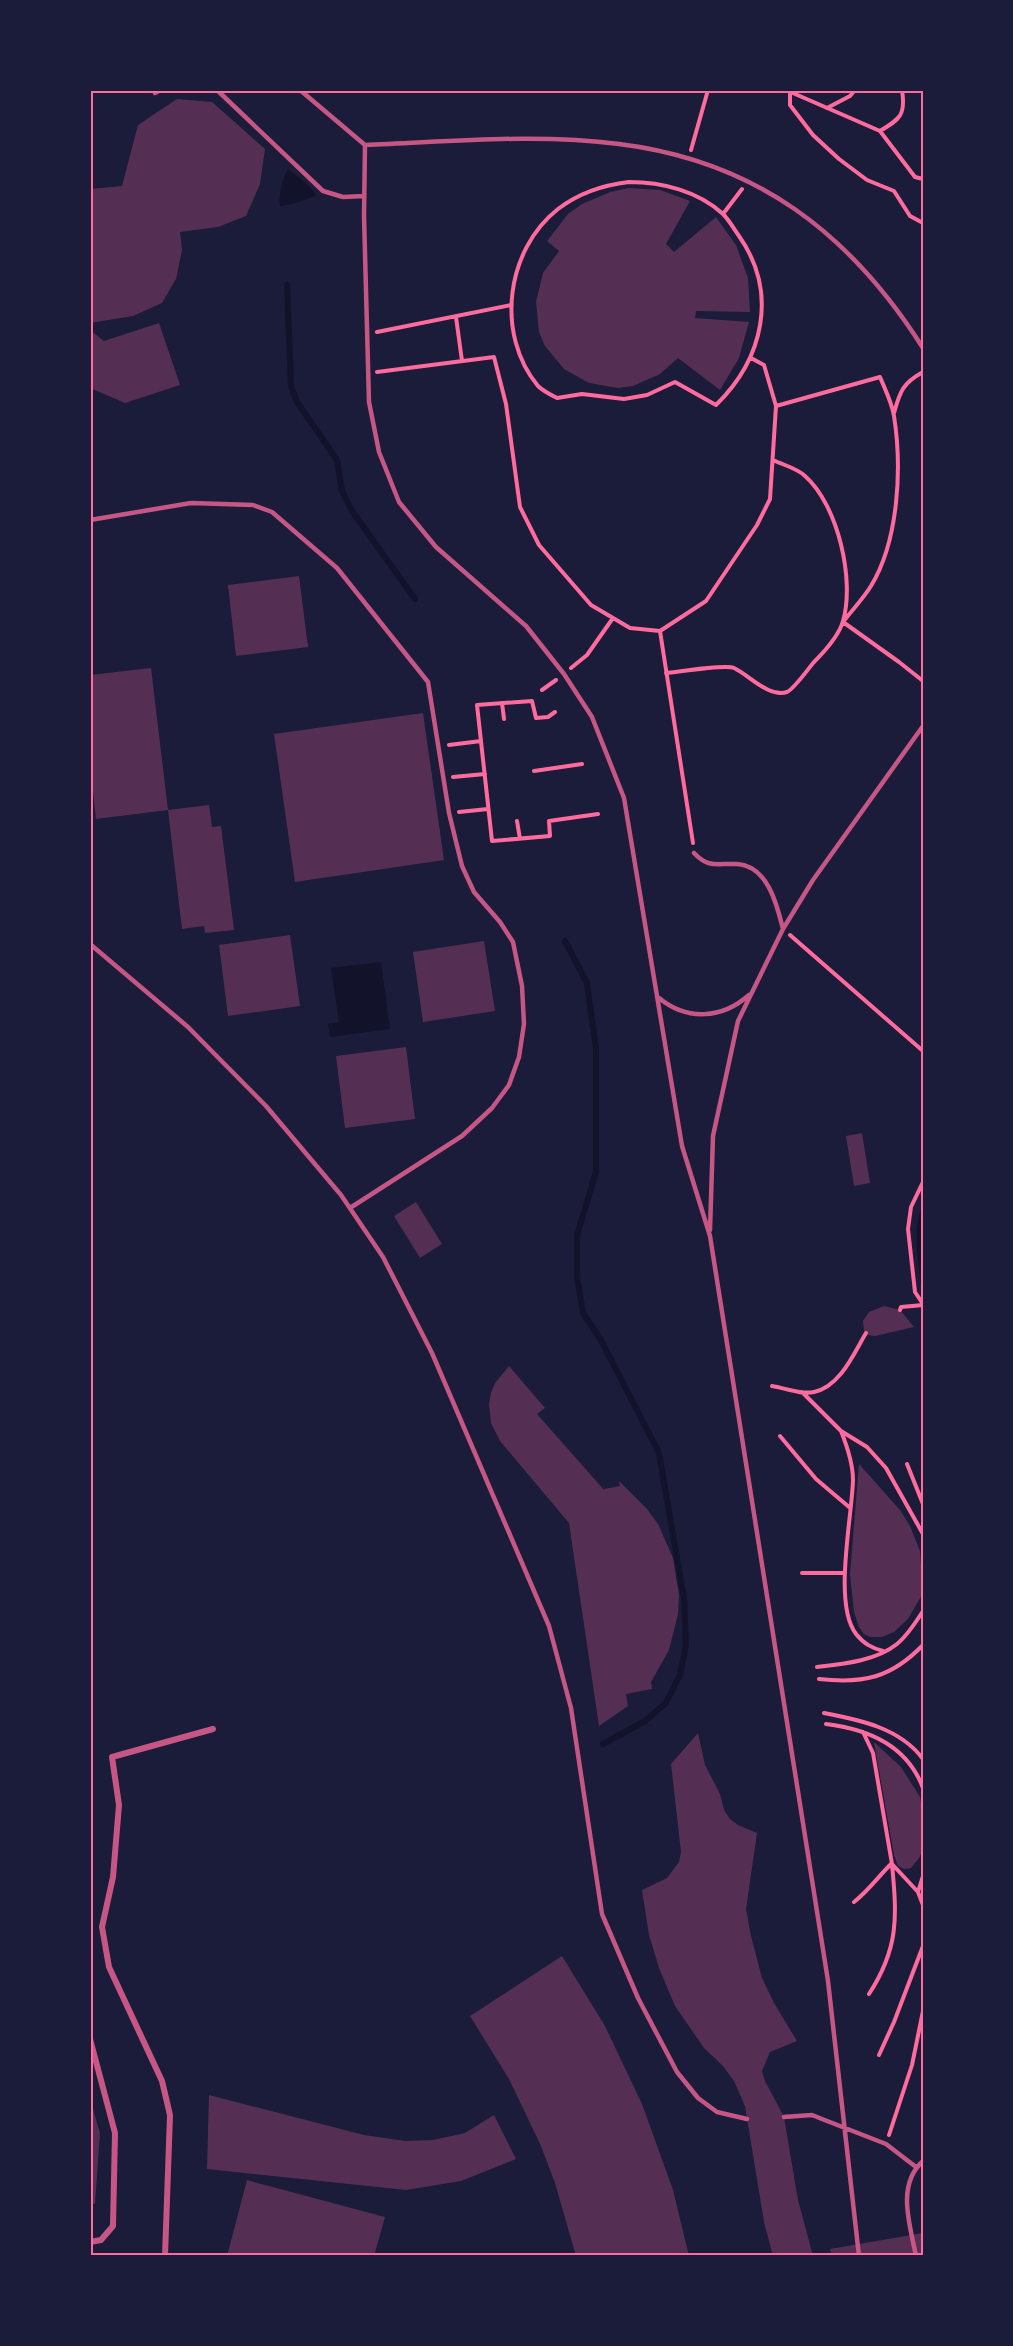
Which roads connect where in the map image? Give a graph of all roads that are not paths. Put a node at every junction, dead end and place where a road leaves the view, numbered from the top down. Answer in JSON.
{"nodes":[{"id":1,"x":218,"y":90,"type":"edge"},
{"id":2,"x":300,"y":90,"type":"edge"},
{"id":3,"x":365,"y":145,"type":"junction"},
{"id":4,"x":364,"y":196,"type":"junction"},
{"id":5,"x":923,"y":348,"type":"edge"},
{"id":6,"x":90,"y":520,"type":"edge"},
{"id":7,"x":923,"y":726,"type":"edge"},
{"id":8,"x":694,"y":853,"type":"road end"},
{"id":9,"x":783,"y":929,"type":"junction"},
{"id":10,"x":90,"y":944,"type":"edge"},
{"id":11,"x":751,"y":994,"type":"junction"},
{"id":12,"x":658,"y":997,"type":"junction"},
{"id":13,"x":350,"y":1208,"type":"junction"},
{"id":14,"x":710,"y":1236,"type":"junction"},
{"id":15,"x":213,"y":1730,"type":"dead end"},
{"id":16,"x":90,"y":2039,"type":"edge"},
{"id":17,"x":784,"y":2117,"type":"dead end"},
{"id":18,"x":747,"y":2119,"type":"dead end"},
{"id":19,"x":844,"y":2127,"type":"junction"},
{"id":20,"x":923,"y":2162,"type":"edge"},
{"id":21,"x":916,"y":2167,"type":"junction"},
{"id":22,"x":90,"y":2242,"type":"edge"},
{"id":23,"x":165,"y":2256,"type":"edge"},
{"id":24,"x":859,"y":2256,"type":"edge"},
{"id":25,"x":916,"y":2256,"type":"edge"}],
"edges":[{"from":1,"to":4,"type":"lane"},
{"from":2,"to":3,"type":"lane"},
{"from":3,"to":4,"type":"lane"},
{"from":3,"to":5,"type":"lane"},
{"from":4,"to":12,"type":"lane"},
{"from":6,"to":13,"type":"lane"},
{"from":7,"to":9,"type":"lane"},
{"from":8,"to":9,"type":"lane"},
{"from":9,"to":11,"type":"lane"},
{"from":10,"to":13,"type":"lane"},
{"from":11,"to":12,"type":"lane"},
{"from":11,"to":14,"type":"lane"},
{"from":12,"to":14,"type":"lane"},
{"from":13,"to":18,"type":"lane"},
{"from":14,"to":19,"type":"lane"},
{"from":15,"to":23,"type":"street"},
{"from":16,"to":22,"type":"street"},
{"from":17,"to":19,"type":"lane"},
{"from":19,"to":21,"type":"lane"},
{"from":19,"to":24,"type":"lane"},
{"from":20,"to":21,"type":"lane"},
{"from":21,"to":25,"type":"lane"}]}
